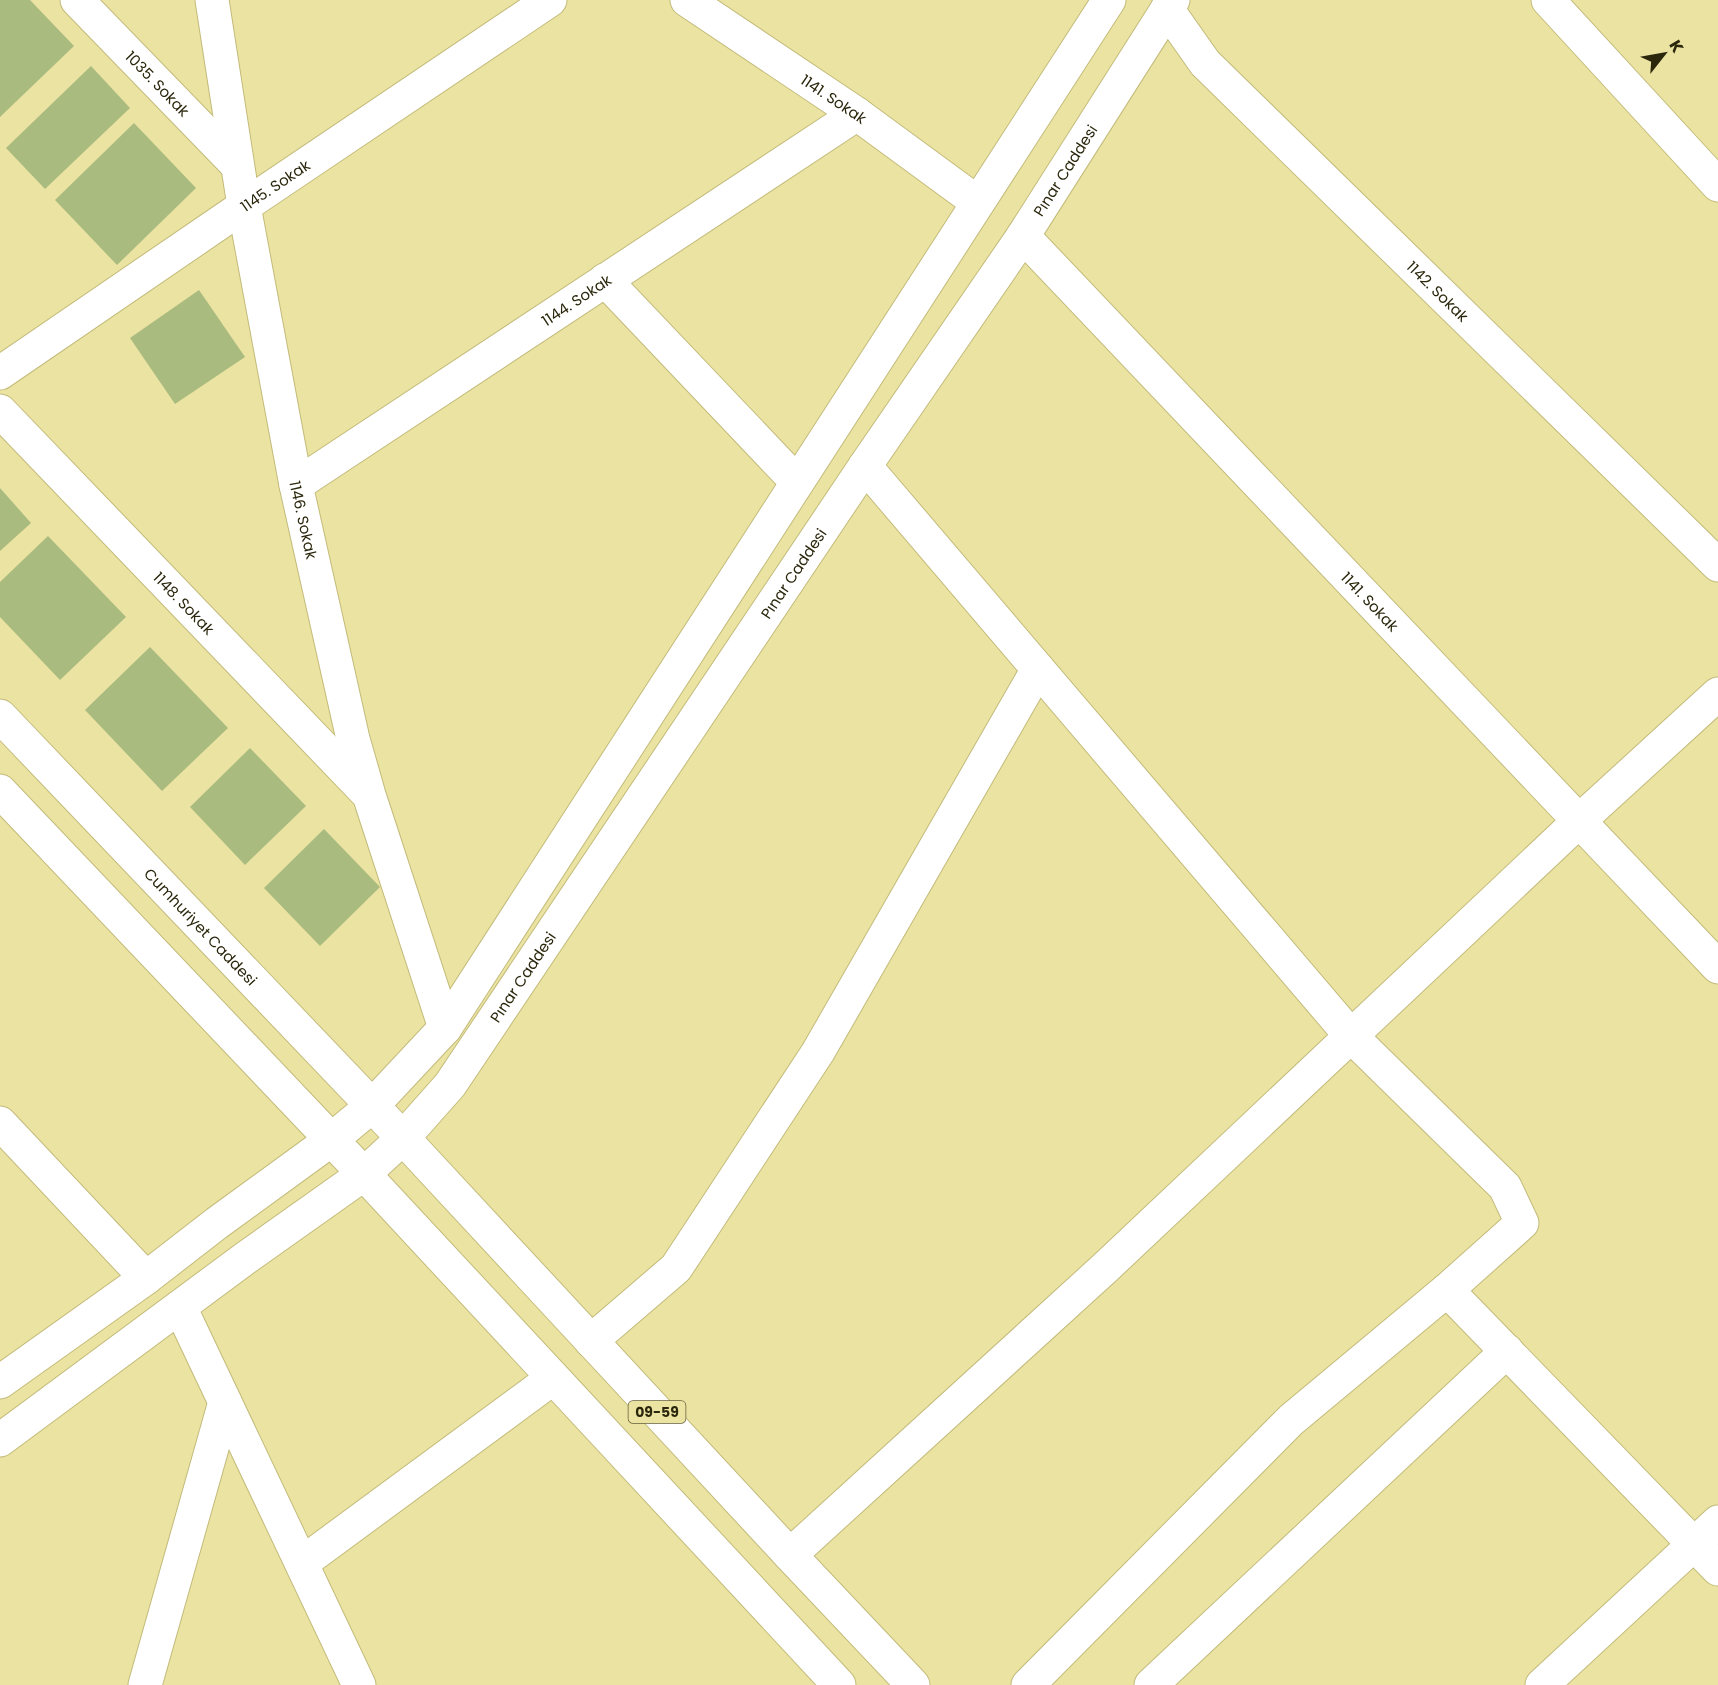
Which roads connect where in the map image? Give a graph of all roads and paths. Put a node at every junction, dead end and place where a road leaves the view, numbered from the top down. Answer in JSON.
{"nodes":[{"id":1,"x":77,"y":0,"type":"edge"},
{"id":2,"x":212,"y":0,"type":"edge"},
{"id":3,"x":550,"y":0,"type":"edge"},
{"id":4,"x":687,"y":0,"type":"edge"},
{"id":5,"x":1109,"y":0,"type":"edge"},
{"id":6,"x":1548,"y":0,"type":"edge"},
{"id":7,"x":1170,"y":5,"type":"edge"},
{"id":8,"x":857,"y":114,"type":"junction"},
{"id":9,"x":237,"y":165,"type":"junction"},
{"id":10,"x":1718,"y":185,"type":"edge"},
{"id":11,"x":977,"y":202,"type":"junction"},
{"id":12,"x":244,"y":206,"type":"junction"},
{"id":13,"x":1023,"y":236,"type":"junction"},
{"id":14,"x":605,"y":280,"type":"junction"},
{"id":15,"x":0,"y":372,"type":"edge"},
{"id":16,"x":0,"y":411,"type":"edge"},
{"id":17,"x":865,"y":466,"type":"junction"},
{"id":18,"x":797,"y":482,"type":"junction"},
{"id":19,"x":296,"y":485,"type":"junction"},
{"id":20,"x":1718,"y":565,"type":"edge"},
{"id":21,"x":1038,"y":669,"type":"junction"},
{"id":22,"x":1718,"y":694,"type":"edge"},
{"id":23,"x":0,"y":716,"type":"edge"},
{"id":24,"x":0,"y":791,"type":"edge"},
{"id":25,"x":369,"y":795,"type":"junction"},
{"id":26,"x":1579,"y":821,"type":"junction"},
{"id":27,"x":1718,"y":967,"type":"edge"},
{"id":28,"x":445,"y":1028,"type":"junction"},
{"id":29,"x":1351,"y":1036,"type":"junction"},
{"id":30,"x":372,"y":1106,"type":"junction"},
{"id":31,"x":0,"y":1123,"type":"edge"},
{"id":32,"x":403,"y":1138,"type":"junction"},
{"id":33,"x":331,"y":1140,"type":"junction"},
{"id":34,"x":364,"y":1174,"type":"junction"},
{"id":35,"x":146,"y":1278,"type":"junction"},
{"id":36,"x":1447,"y":1290,"type":"junction"},
{"id":37,"x":180,"y":1307,"type":"junction"},
{"id":38,"x":591,"y":1341,"type":"junction"},
{"id":39,"x":1507,"y":1351,"type":"junction"},
{"id":40,"x":553,"y":1377,"type":"junction"},
{"id":41,"x":0,"y":1382,"type":"edge"},
{"id":42,"x":225,"y":1402,"type":"junction"},
{"id":43,"x":0,"y":1440,"type":"edge"},
{"id":44,"x":1718,"y":1522,"type":"edge"},
{"id":45,"x":1694,"y":1545,"type":"junction"},
{"id":46,"x":790,"y":1556,"type":"junction"},
{"id":47,"x":302,"y":1563,"type":"junction"},
{"id":48,"x":1718,"y":1569,"type":"edge"},
{"id":49,"x":145,"y":1685,"type":"edge"},
{"id":50,"x":359,"y":1685,"type":"edge"},
{"id":51,"x":839,"y":1685,"type":"edge"},
{"id":52,"x":913,"y":1685,"type":"edge"},
{"id":53,"x":1028,"y":1685,"type":"edge"},
{"id":54,"x":1150,"y":1685,"type":"edge"},
{"id":55,"x":1542,"y":1685,"type":"edge"}],
"edges":[{"from":1,"to":9,"type":"street","name":"1035. Sokak"},
{"from":2,"to":9,"type":"street","name":"1146. Sokak"},
{"from":3,"to":12,"type":"street","name":"1145. Sokak"},
{"from":4,"to":8,"type":"street","name":"1141. Sokak"},
{"from":5,"to":11,"type":"street"},
{"from":6,"to":10,"type":"street"},
{"from":7,"to":13,"type":"street","name":"Pınar Caddesi"},
{"from":7,"to":20,"type":"street","name":"1142. Sokak"},
{"from":8,"to":11,"type":"street","name":"1141. Sokak"},
{"from":8,"to":14,"type":"street","name":"1144. Sokak"},
{"from":9,"to":12,"type":"street","name":"1146. Sokak"},
{"from":11,"to":18,"type":"street"},
{"from":12,"to":15,"type":"street","name":"1145. Sokak"},
{"from":12,"to":19,"type":"street","name":"1146. Sokak"},
{"from":13,"to":17,"type":"street","name":"Pınar Caddesi"},
{"from":13,"to":26,"type":"street","name":"1141. Sokak"},
{"from":14,"to":18,"type":"street"},
{"from":14,"to":19,"type":"street","name":"1144. Sokak"},
{"from":16,"to":25,"type":"street","name":"1148. Sokak"},
{"from":17,"to":21,"type":"street"},
{"from":17,"to":32,"type":"street","name":"Pınar Caddesi"},
{"from":18,"to":28,"type":"street"},
{"from":19,"to":25,"type":"street","name":"1146. Sokak"},
{"from":21,"to":29,"type":"street"},
{"from":21,"to":38,"type":"street"},
{"from":22,"to":26,"type":"street"},
{"from":23,"to":30,"type":"street","name":"Cumhuriyet Caddesi"},
{"from":24,"to":33,"type":"street"},
{"from":25,"to":28,"type":"street","name":"1146. Sokak"},
{"from":26,"to":27,"type":"street","name":"1141. Sokak"},
{"from":26,"to":29,"type":"street"},
{"from":28,"to":30,"type":"street"},
{"from":29,"to":36,"type":"street"},
{"from":29,"to":46,"type":"street"},
{"from":30,"to":32,"type":"street","name":"Cumhuriyet Caddesi"},
{"from":30,"to":33,"type":"street"},
{"from":31,"to":35,"type":"street"},
{"from":32,"to":34,"type":"street","name":"Pınar Caddesi"},
{"from":32,"to":38,"type":"street","number":"09-59"},
{"from":33,"to":34,"type":"street"},
{"from":33,"to":35,"type":"street"},
{"from":34,"to":37,"type":"street","name":"Pınar Caddesi"},
{"from":34,"to":40,"type":"street"},
{"from":35,"to":41,"type":"street"},
{"from":36,"to":39,"type":"street"},
{"from":36,"to":53,"type":"street"},
{"from":37,"to":42,"type":"street"},
{"from":37,"to":43,"type":"street","name":"Pınar Caddesi"},
{"from":38,"to":46,"type":"street","number":"09-59"},
{"from":39,"to":45,"type":"street"},
{"from":39,"to":54,"type":"street"},
{"from":40,"to":47,"type":"street"},
{"from":40,"to":51,"type":"street"},
{"from":42,"to":47,"type":"street"},
{"from":42,"to":49,"type":"street"},
{"from":44,"to":45,"type":"street"},
{"from":45,"to":48,"type":"street"},
{"from":45,"to":55,"type":"street"},
{"from":46,"to":52,"type":"street","number":"09-59"},
{"from":47,"to":50,"type":"street"}]}
